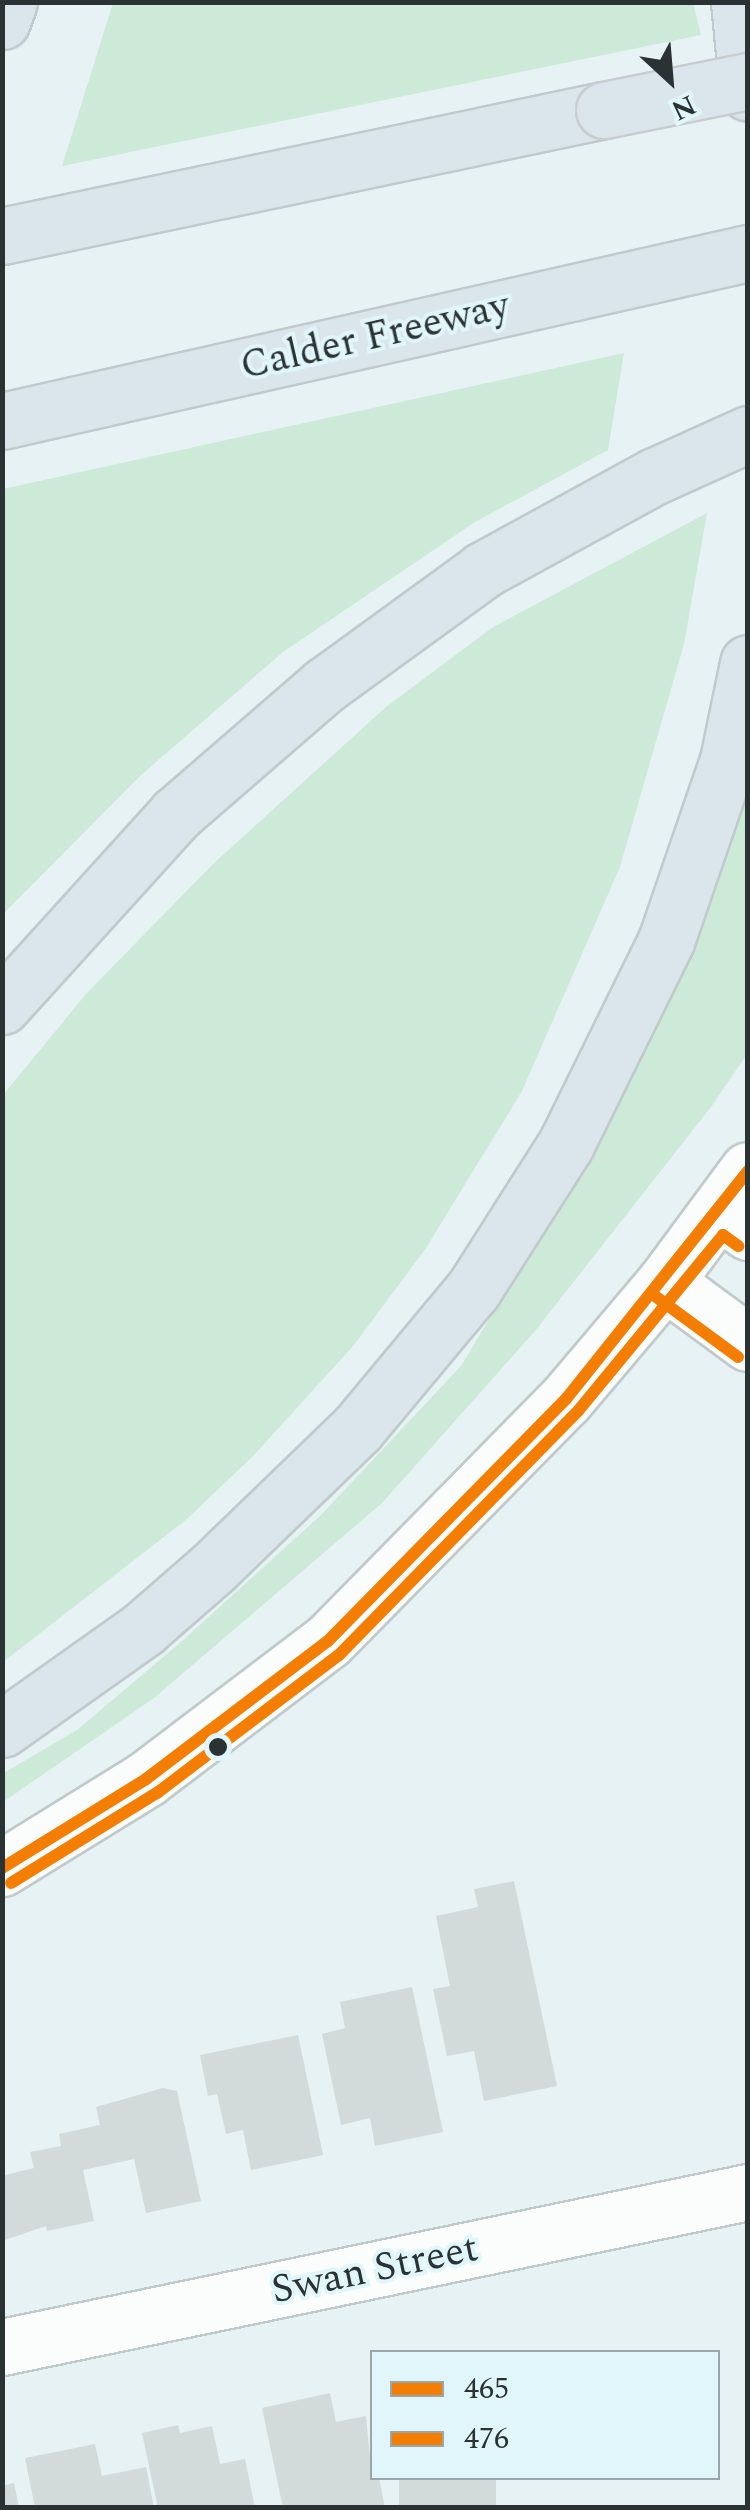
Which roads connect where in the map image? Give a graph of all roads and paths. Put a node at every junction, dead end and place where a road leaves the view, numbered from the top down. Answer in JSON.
{"nodes":[{"id":1,"x":9,"y":2,"type":"edge"},
{"id":2,"x":739,"y":2,"type":"edge"},
{"id":3,"x":2,"y":20,"type":"edge"},
{"id":4,"x":748,"y":81,"type":"edge"},
{"id":5,"x":748,"y":93,"type":"edge"},
{"id":6,"x":20,"y":232,"type":"edge"},
{"id":7,"x":748,"y":253,"type":"edge"},
{"id":8,"x":2,"y":420,"type":"edge"},
{"id":9,"x":748,"y":434,"type":"edge"},
{"id":10,"x":748,"y":663,"type":"edge"},
{"id":11,"x":2,"y":1006,"type":"edge"},
{"id":12,"x":738,"y":1204,"type":"edge"},
{"id":13,"x":665,"y":1282,"type":"junction"},
{"id":14,"x":748,"y":1343,"type":"edge"},
{"id":15,"x":2,"y":1729,"type":"edge"},
{"id":16,"x":2,"y":1868,"type":"edge"},
{"id":17,"x":748,"y":2192,"type":"edge"},
{"id":18,"x":2,"y":2347,"type":"edge"}],
"edges":[{"from":1,"to":3,"type":"highway"},
{"from":2,"to":5,"type":"highway"},
{"from":4,"to":6,"type":"highway","bridge":true},
{"from":7,"to":8,"type":"highway","name":"Calder Freeway"},
{"from":9,"to":11,"type":"highway"},
{"from":10,"to":15,"type":"highway"},
{"from":12,"to":13,"type":"main road"},
{"from":13,"to":14,"type":"main road"},
{"from":13,"to":16,"type":"main road"},
{"from":17,"to":18,"type":"main road","name":"Swan Street"}]}
